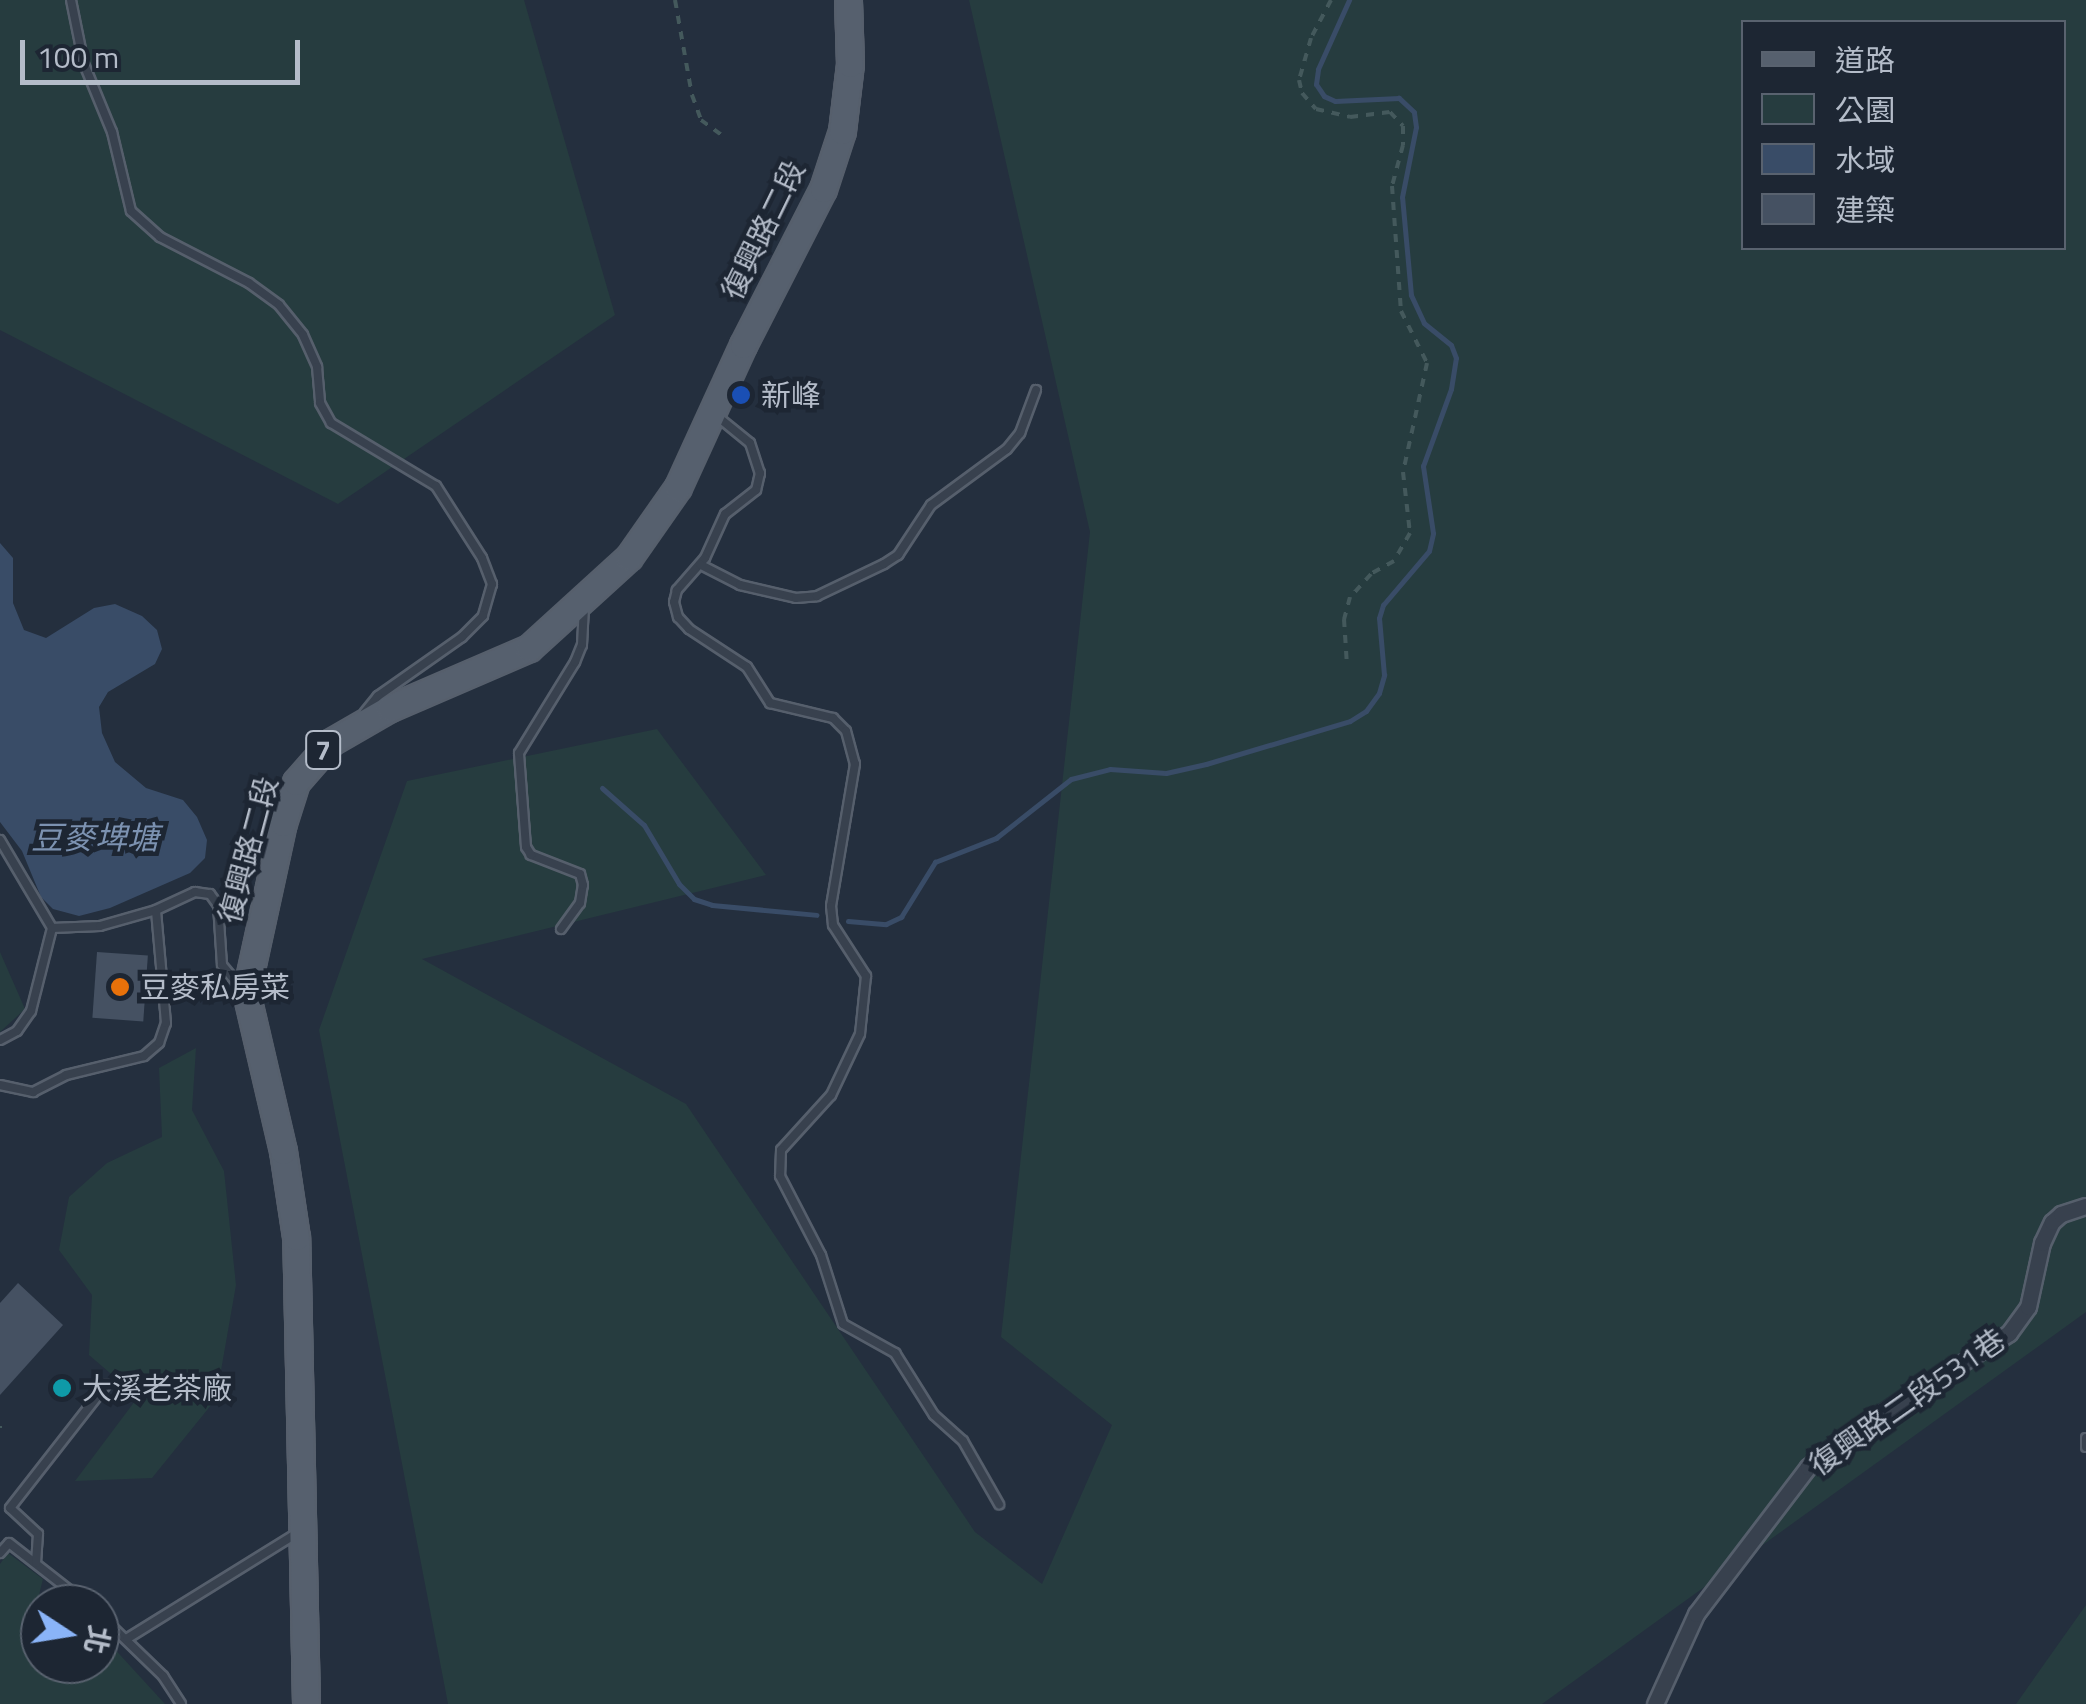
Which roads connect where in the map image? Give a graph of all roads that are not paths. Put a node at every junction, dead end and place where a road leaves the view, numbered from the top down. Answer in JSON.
{"nodes":[{"id":1,"x":71,"y":0,"type":"edge"},
{"id":2,"x":848,"y":0,"type":"edge"},
{"id":3,"x":1036,"y":390,"type":"dead end"},
{"id":4,"x":714,"y":414,"type":"junction"},
{"id":5,"x":701,"y":565,"type":"junction"},
{"id":6,"x":584,"y":602,"type":"junction"},
{"id":7,"x":358,"y":725,"type":"junction"},
{"id":8,"x":0,"y":840,"type":"edge"},
{"id":9,"x":156,"y":910,"type":"junction"},
{"id":10,"x":52,"y":928,"type":"junction"},
{"id":11,"x":561,"y":929,"type":"dead end"},
{"id":12,"x":246,"y":992,"type":"junction"},
{"id":13,"x":0,"y":1040,"type":"edge"},
{"id":14,"x":0,"y":1086,"type":"edge"},
{"id":15,"x":2086,"y":1206,"type":"edge"},
{"id":16,"x":107,"y":1384,"type":"dead end"},
{"id":17,"x":2086,"y":1438,"type":"edge"},
{"id":18,"x":2086,"y":1448,"type":"edge"},
{"id":19,"x":999,"y":1504,"type":"dead end"},
{"id":20,"x":304,"y":1530,"type":"junction"},
{"id":21,"x":0,"y":1553,"type":"edge"},
{"id":22,"x":36,"y":1563,"type":"junction"},
{"id":23,"x":62,"y":1584,"type":"edge"},
{"id":24,"x":120,"y":1631,"type":"edge"},
{"id":25,"x":128,"y":1638,"type":"junction"},
{"id":26,"x":181,"y":1704,"type":"edge"},
{"id":27,"x":306,"y":1704,"type":"edge"},
{"id":28,"x":1655,"y":1704,"type":"edge"}],
"edges":[{"from":1,"to":7,"type":"lane"},
{"from":2,"to":4,"type":"main road","name":"復興路二段","number":"7"},
{"from":3,"to":5,"type":"lane"},
{"from":4,"to":5,"type":"lane"},
{"from":4,"to":6,"type":"main road","name":"復興路二段","number":"7"},
{"from":5,"to":19,"type":"lane"},
{"from":6,"to":7,"type":"main road","name":"復興路二段","number":"7"},
{"from":6,"to":11,"type":"lane"},
{"from":7,"to":12,"type":"main road","name":"復興路二段","number":"7"},
{"from":8,"to":10,"type":"lane"},
{"from":9,"to":10,"type":"lane"},
{"from":9,"to":12,"type":"lane"},
{"from":9,"to":14,"type":"lane"},
{"from":10,"to":13,"type":"lane"},
{"from":12,"to":20,"type":"main road","name":"復興路二段","number":"7"},
{"from":15,"to":28,"type":"street","name":"復興路二段531巷"},
{"from":16,"to":22,"type":"lane"},
{"from":17,"to":18,"type":"lane"},
{"from":20,"to":25,"type":"lane"},
{"from":20,"to":27,"type":"main road","name":"復興路二段","number":"7"},
{"from":21,"to":22,"type":"lane"},
{"from":22,"to":23,"type":"lane"},
{"from":24,"to":25,"type":"lane"},
{"from":25,"to":26,"type":"lane"}]}
